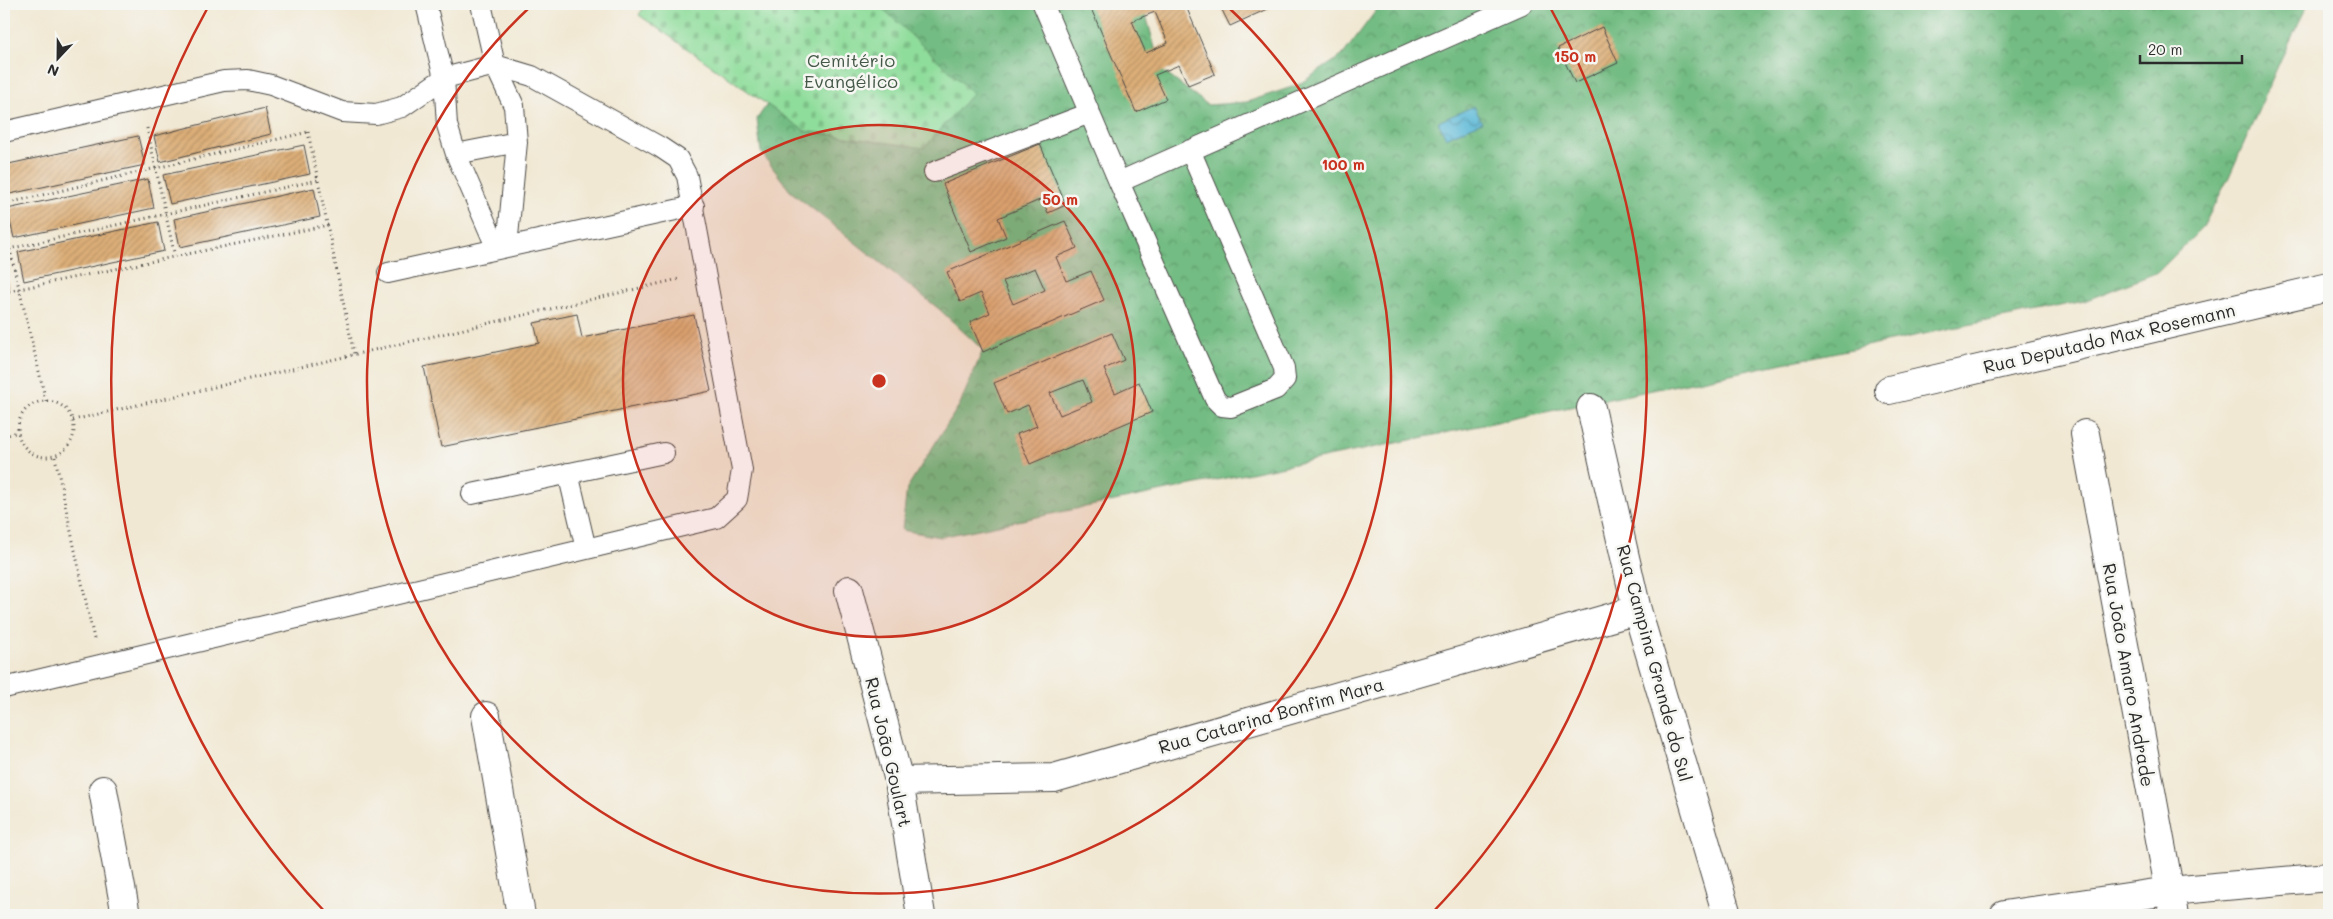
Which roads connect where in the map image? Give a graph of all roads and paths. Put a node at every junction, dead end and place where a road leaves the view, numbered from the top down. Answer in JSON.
{"nodes":[{"id":1,"x":426,"y":4,"type":"edge"},
{"id":2,"x":481,"y":4,"type":"edge"},
{"id":3,"x":1043,"y":4,"type":"edge"},
{"id":4,"x":1522,"y":4,"type":"edge"},
{"id":5,"x":495,"y":65,"type":"junction"},
{"id":6,"x":444,"y":78,"type":"junction"},
{"id":7,"x":301,"y":96,"type":"junction"},
{"id":8,"x":141,"y":100,"type":"junction"},
{"id":9,"x":1090,"y":114,"type":"junction"},
{"id":10,"x":4,"y":132,"type":"edge"},
{"id":11,"x":308,"y":132,"type":"junction"},
{"id":12,"x":517,"y":142,"type":"junction"},
{"id":13,"x":1190,"y":150,"type":"junction"},
{"id":14,"x":456,"y":154,"type":"junction"},
{"id":15,"x":156,"y":168,"type":"junction"},
{"id":16,"x":934,"y":172,"type":"dead end"},
{"id":17,"x":318,"y":180,"type":"junction"},
{"id":18,"x":1119,"y":182,"type":"junction"},
{"id":19,"x":4,"y":204,"type":"edge"},
{"id":20,"x":694,"y":206,"type":"junction"},
{"id":21,"x":165,"y":214,"type":"junction"},
{"id":22,"x":4,"y":225,"type":"edge"},
{"id":23,"x":328,"y":225,"type":"junction"},
{"id":24,"x":502,"y":248,"type":"junction"},
{"id":25,"x":9,"y":249,"type":"junction"},
{"id":26,"x":4,"y":250,"type":"edge"},
{"id":27,"x":175,"y":257,"type":"junction"},
{"id":28,"x":388,"y":273,"type":"dead end"},
{"id":29,"x":706,"y":273,"type":"junction"},
{"id":30,"x":2329,"y":287,"type":"edge"},
{"id":31,"x":19,"y":289,"type":"junction"},
{"id":32,"x":4,"y":292,"type":"edge"},
{"id":33,"x":354,"y":354,"type":"junction"},
{"id":34,"x":1888,"y":390,"type":"dead end"},
{"id":35,"x":46,"y":400,"type":"junction"},
{"id":36,"x":1591,"y":408,"type":"dead end"},
{"id":37,"x":74,"y":420,"type":"junction"},
{"id":38,"x":18,"y":432,"type":"junction"},
{"id":39,"x":2084,"y":434,"type":"dead end"},
{"id":40,"x":4,"y":436,"type":"edge"},
{"id":41,"x":664,"y":453,"type":"dead end"},
{"id":42,"x":55,"y":456,"type":"junction"},
{"id":43,"x":568,"y":473,"type":"junction"},
{"id":44,"x":472,"y":494,"type":"dead end"},
{"id":45,"x":586,"y":549,"type":"junction"},
{"id":46,"x":849,"y":590,"type":"dead end"},
{"id":47,"x":1637,"y":610,"type":"junction"},
{"id":48,"x":100,"y":667,"type":"junction"},
{"id":49,"x":4,"y":688,"type":"edge"},
{"id":50,"x":486,"y":716,"type":"dead end"},
{"id":51,"x":899,"y":781,"type":"junction"},
{"id":52,"x":103,"y":790,"type":"dead end"},
{"id":53,"x":2329,"y":877,"type":"edge"},
{"id":54,"x":2172,"y":903,"type":"edge"},
{"id":55,"x":126,"y":915,"type":"edge"},
{"id":56,"x":521,"y":915,"type":"edge"},
{"id":57,"x":921,"y":915,"type":"edge"},
{"id":58,"x":1727,"y":915,"type":"edge"},
{"id":59,"x":2004,"y":915,"type":"edge"}],
"edges":[{"from":1,"to":6,"type":"lane"},
{"from":2,"to":5,"type":"lane"},
{"from":3,"to":9,"type":"lane"},
{"from":4,"to":13,"type":"lane"},
{"from":5,"to":6,"type":"lane"},
{"from":5,"to":12,"type":"lane"},
{"from":5,"to":20,"type":"lane"},
{"from":6,"to":7,"type":"lane"},
{"from":6,"to":14,"type":"lane"},
{"from":7,"to":8,"type":"lane"},
{"from":7,"to":11,"type":"path"},
{"from":8,"to":10,"type":"lane"},
{"from":8,"to":15,"type":"path"},
{"from":9,"to":16,"type":"lane"},
{"from":9,"to":18,"type":"lane"},
{"from":11,"to":15,"type":"path"},
{"from":11,"to":17,"type":"path"},
{"from":12,"to":14,"type":"lane"},
{"from":12,"to":24,"type":"lane"},
{"from":13,"to":18,"type":"lane"},
{"from":13,"to":18,"type":"lane"},
{"from":14,"to":24,"type":"lane"},
{"from":15,"to":19,"type":"path"},
{"from":15,"to":21,"type":"path"},
{"from":17,"to":21,"type":"path"},
{"from":17,"to":23,"type":"path"},
{"from":20,"to":24,"type":"lane"},
{"from":20,"to":29,"type":"lane"},
{"from":21,"to":25,"type":"path"},
{"from":21,"to":27,"type":"path"},
{"from":22,"to":25,"type":"path"},
{"from":23,"to":27,"type":"path"},
{"from":23,"to":33,"type":"path"},
{"from":24,"to":28,"type":"lane"},
{"from":25,"to":26,"type":"path"},
{"from":25,"to":31,"type":"path"},
{"from":27,"to":31,"type":"path"},
{"from":29,"to":33,"type":"path"},
{"from":29,"to":45,"type":"lane"},
{"from":30,"to":34,"type":"street","name":"Rua Deputado Max Rosemann"},
{"from":31,"to":32,"type":"path"},
{"from":31,"to":35,"type":"path"},
{"from":33,"to":37,"type":"path"},
{"from":35,"to":37,"type":"path"},
{"from":35,"to":38,"type":"path"},
{"from":36,"to":47,"type":"street","name":"Rua Campina Grande do Sul"},
{"from":37,"to":42,"type":"path"},
{"from":38,"to":40,"type":"path"},
{"from":38,"to":42,"type":"path"},
{"from":39,"to":54,"type":"street","name":"Rua João Amaro Andrade"},
{"from":41,"to":43,"type":"lane"},
{"from":42,"to":48,"type":"path"},
{"from":43,"to":44,"type":"lane"},
{"from":43,"to":45,"type":"lane"},
{"from":45,"to":48,"type":"lane"},
{"from":46,"to":51,"type":"street","name":"Rua João Goulart"},
{"from":47,"to":51,"type":"street","name":"Rua Catarina Bonfim Mara"},
{"from":47,"to":58,"type":"street","name":"Rua Campina Grande do Sul"},
{"from":48,"to":49,"type":"lane"},
{"from":50,"to":56,"type":"street"},
{"from":51,"to":57,"type":"street","name":"Rua João Goulart"},
{"from":52,"to":55,"type":"street"},
{"from":53,"to":54,"type":"street"},
{"from":54,"to":59,"type":"street"}]}
